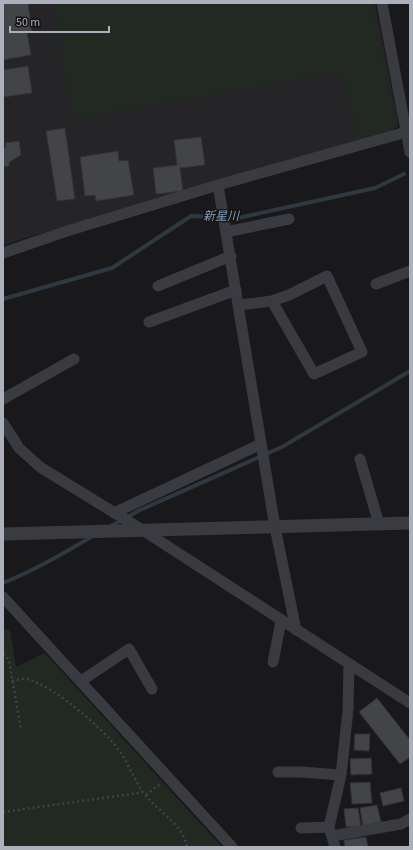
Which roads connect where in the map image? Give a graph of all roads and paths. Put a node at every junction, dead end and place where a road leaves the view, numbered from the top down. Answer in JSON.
{"nodes":[{"id":1,"x":384,"y":5,"type":"edge"},
{"id":2,"x":408,"y":132,"type":"edge"},
{"id":3,"x":410,"y":152,"type":"edge"},
{"id":4,"x":218,"y":185,"type":"junction"},
{"id":5,"x":289,"y":219,"type":"dead end"},
{"id":6,"x":226,"y":229,"type":"junction"},
{"id":7,"x":3,"y":253,"type":"edge"},
{"id":8,"x":230,"y":256,"type":"junction"},
{"id":9,"x":410,"y":271,"type":"edge"},
{"id":10,"x":376,"y":284,"type":"dead end"},
{"id":11,"x":158,"y":286,"type":"dead end"},
{"id":12,"x":236,"y":290,"type":"junction"},
{"id":13,"x":272,"y":301,"type":"junction"},
{"id":14,"x":239,"y":305,"type":"junction"},
{"id":15,"x":149,"y":322,"type":"dead end"},
{"id":16,"x":74,"y":359,"type":"dead end"},
{"id":17,"x":3,"y":399,"type":"edge"},
{"id":18,"x":3,"y":424,"type":"edge"},
{"id":19,"x":262,"y":445,"type":"junction"},
{"id":20,"x":360,"y":459,"type":"dead end"},
{"id":21,"x":115,"y":514,"type":"junction"},
{"id":22,"x":410,"y":523,"type":"edge"},
{"id":23,"x":379,"y":524,"type":"junction"},
{"id":24,"x":275,"y":527,"type":"junction"},
{"id":25,"x":144,"y":531,"type":"junction"},
{"id":26,"x":3,"y":534,"type":"edge"},
{"id":27,"x":3,"y":597,"type":"edge"},
{"id":28,"x":282,"y":621,"type":"junction"},
{"id":29,"x":296,"y":630,"type":"junction"},
{"id":30,"x":3,"y":654,"type":"edge"},
{"id":31,"x":273,"y":662,"type":"dead end"},
{"id":32,"x":348,"y":664,"type":"junction"},
{"id":33,"x":12,"y":680,"type":"junction"},
{"id":34,"x":81,"y":681,"type":"junction"},
{"id":35,"x":152,"y":689,"type":"dead end"},
{"id":36,"x":410,"y":703,"type":"edge"},
{"id":37,"x":21,"y":731,"type":"dead end"},
{"id":38,"x":278,"y":772,"type":"dead end"},
{"id":39,"x":341,"y":775,"type":"junction"},
{"id":40,"x":169,"y":777,"type":"junction"},
{"id":41,"x":142,"y":791,"type":"junction"},
{"id":42,"x":146,"y":796,"type":"junction"},
{"id":43,"x":3,"y":812,"type":"edge"},
{"id":44,"x":410,"y":819,"type":"edge"},
{"id":45,"x":301,"y":828,"type":"dead end"},
{"id":46,"x":332,"y":837,"type":"edge"},
{"id":47,"x":187,"y":847,"type":"edge"},
{"id":48,"x":232,"y":847,"type":"edge"}],
"edges":[{"from":1,"to":2,"type":"street"},
{"from":2,"to":3,"type":"street"},
{"from":2,"to":4,"type":"street"},
{"from":4,"to":6,"type":"street"},
{"from":4,"to":7,"type":"street"},
{"from":5,"to":6,"type":"street"},
{"from":6,"to":8,"type":"street"},
{"from":8,"to":11,"type":"street"},
{"from":8,"to":12,"type":"street"},
{"from":9,"to":10,"type":"street"},
{"from":12,"to":14,"type":"street"},
{"from":12,"to":15,"type":"street"},
{"from":13,"to":13,"type":"street"},
{"from":13,"to":14,"type":"street"},
{"from":14,"to":19,"type":"street"},
{"from":16,"to":17,"type":"street"},
{"from":18,"to":21,"type":"street"},
{"from":19,"to":21,"type":"street"},
{"from":19,"to":24,"type":"street"},
{"from":20,"to":23,"type":"street"},
{"from":21,"to":25,"type":"street"},
{"from":22,"to":23,"type":"street"},
{"from":23,"to":24,"type":"street"},
{"from":24,"to":25,"type":"street"},
{"from":24,"to":29,"type":"street"},
{"from":25,"to":26,"type":"street"},
{"from":25,"to":28,"type":"street"},
{"from":27,"to":34,"type":"street"},
{"from":28,"to":29,"type":"street"},
{"from":28,"to":31,"type":"street"},
{"from":29,"to":32,"type":"street"},
{"from":30,"to":33,"type":"path"},
{"from":32,"to":36,"type":"street"},
{"from":32,"to":39,"type":"street"},
{"from":33,"to":37,"type":"path"},
{"from":33,"to":41,"type":"path"},
{"from":34,"to":35,"type":"street"},
{"from":34,"to":40,"type":"street"},
{"from":38,"to":39,"type":"street"},
{"from":39,"to":46,"type":"street"},
{"from":40,"to":42,"type":"path"},
{"from":40,"to":48,"type":"street"},
{"from":41,"to":42,"type":"path"},
{"from":41,"to":43,"type":"path"},
{"from":42,"to":47,"type":"path"},
{"from":44,"to":46,"type":"street"},
{"from":45,"to":46,"type":"street"}]}
